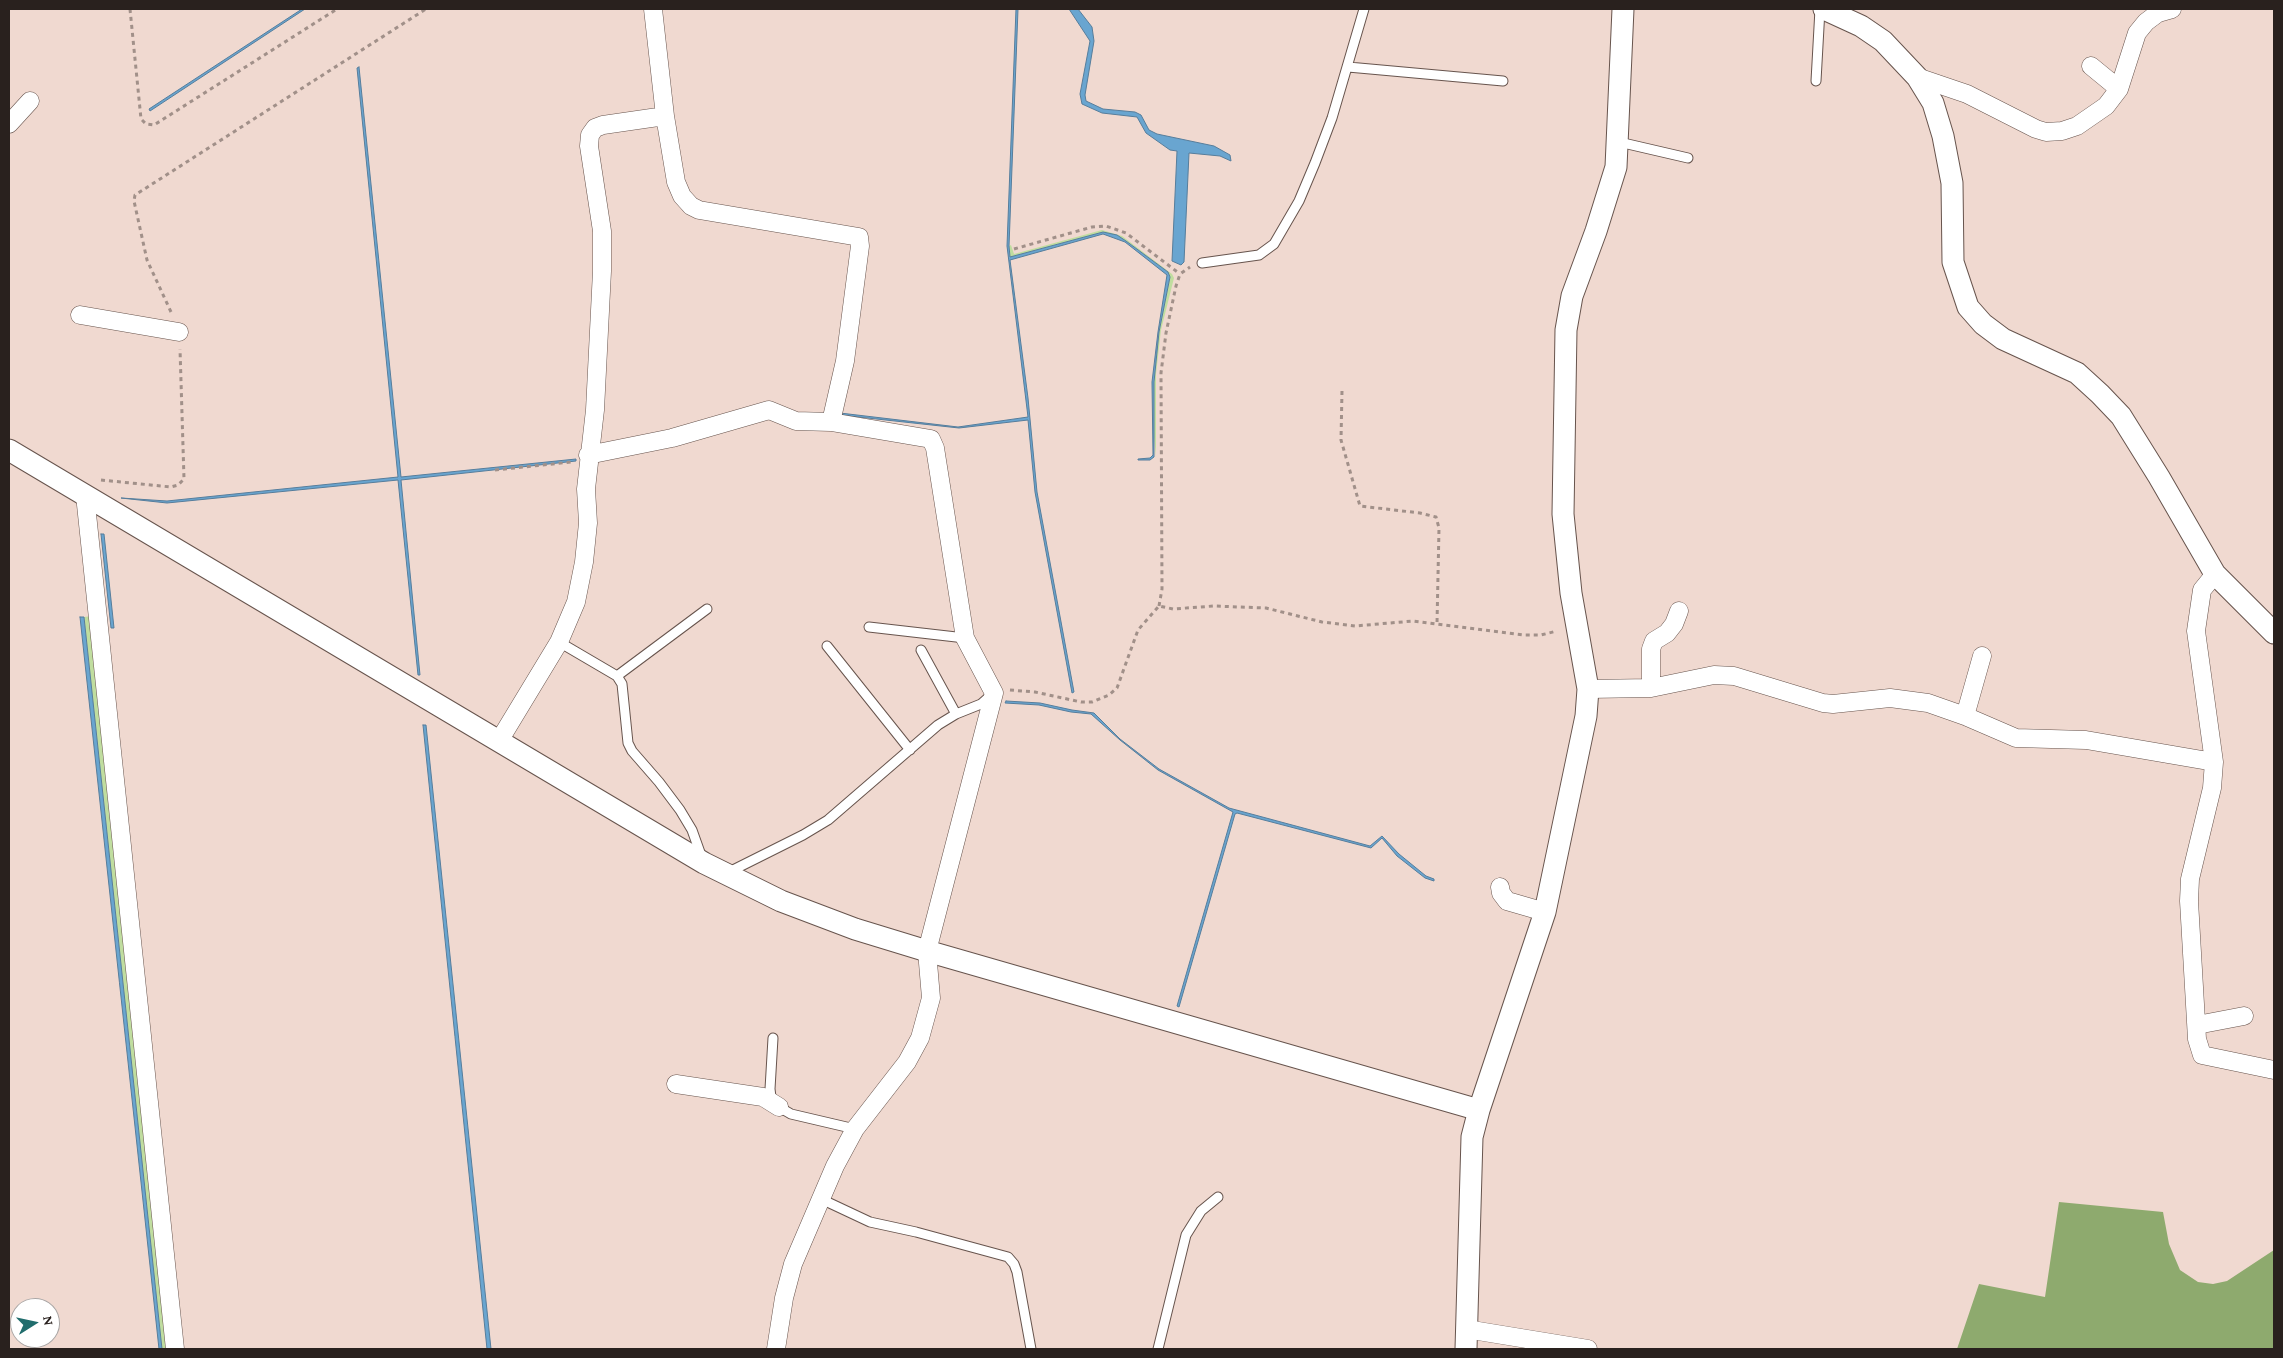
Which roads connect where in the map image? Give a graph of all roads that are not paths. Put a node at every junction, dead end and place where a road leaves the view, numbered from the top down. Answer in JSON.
{"nodes":[{"id":1,"x":653,"y":9,"type":"edge"},
{"id":2,"x":1364,"y":9,"type":"edge"},
{"id":3,"x":1623,"y":9,"type":"edge"},
{"id":4,"x":1822,"y":9,"type":"edge"},
{"id":5,"x":2172,"y":9,"type":"edge"},
{"id":6,"x":2091,"y":66,"type":"dead end"},
{"id":7,"x":1348,"y":68,"type":"junction"},
{"id":8,"x":1917,"y":77,"type":"junction"},
{"id":9,"x":1816,"y":81,"type":"dead end"},
{"id":10,"x":1502,"y":82,"type":"dead end"},
{"id":11,"x":2119,"y":89,"type":"junction"},
{"id":12,"x":30,"y":101,"type":"dead end"},
{"id":13,"x":665,"y":116,"type":"junction"},
{"id":14,"x":9,"y":124,"type":"edge"},
{"id":15,"x":1619,"y":142,"type":"junction"},
{"id":16,"x":1688,"y":158,"type":"dead end"},
{"id":17,"x":1202,"y":263,"type":"road end"},
{"id":18,"x":80,"y":315,"type":"dead end"},
{"id":19,"x":178,"y":332,"type":"road end"},
{"id":20,"x":832,"y":422,"type":"junction"},
{"id":21,"x":9,"y":450,"type":"edge"},
{"id":22,"x":582,"y":457,"type":"junction"},
{"id":23,"x":92,"y":487,"type":"junction"},
{"id":24,"x":2215,"y":574,"type":"junction"},
{"id":25,"x":707,"y":609,"type":"dead end"},
{"id":26,"x":1679,"y":611,"type":"dead end"},
{"id":27,"x":869,"y":627,"type":"dead end"},
{"id":28,"x":2274,"y":633,"type":"edge"},
{"id":29,"x":965,"y":638,"type":"junction"},
{"id":30,"x":559,"y":642,"type":"junction"},
{"id":31,"x":827,"y":646,"type":"dead end"},
{"id":32,"x":921,"y":650,"type":"dead end"},
{"id":33,"x":1982,"y":656,"type":"dead end"},
{"id":34,"x":617,"y":676,"type":"junction"},
{"id":35,"x":1651,"y":688,"type":"junction"},
{"id":36,"x":1588,"y":690,"type":"junction"},
{"id":37,"x":994,"y":693,"type":"junction"},
{"id":38,"x":956,"y":714,"type":"junction"},
{"id":39,"x":1965,"y":716,"type":"junction"},
{"id":40,"x":499,"y":741,"type":"junction"},
{"id":41,"x":910,"y":750,"type":"junction"},
{"id":42,"x":2214,"y":762,"type":"junction"},
{"id":43,"x":704,"y":863,"type":"junction"},
{"id":44,"x":725,"y":874,"type":"junction"},
{"id":45,"x":1500,"y":887,"type":"dead end"},
{"id":46,"x":1544,"y":912,"type":"junction"},
{"id":47,"x":927,"y":950,"type":"junction"},
{"id":48,"x":2244,"y":1016,"type":"dead end"},
{"id":49,"x":2197,"y":1026,"type":"junction"},
{"id":50,"x":773,"y":1038,"type":"dead end"},
{"id":51,"x":2274,"y":1070,"type":"edge"},
{"id":52,"x":676,"y":1084,"type":"dead end"},
{"id":53,"x":779,"y":1107,"type":"junction"},
{"id":54,"x":1479,"y":1110,"type":"junction"},
{"id":55,"x":855,"y":1129,"type":"junction"},
{"id":56,"x":1218,"y":1197,"type":"dead end"},
{"id":57,"x":821,"y":1199,"type":"junction"},
{"id":58,"x":1466,"y":1339,"type":"edge"},
{"id":59,"x":175,"y":1349,"type":"edge"},
{"id":60,"x":776,"y":1349,"type":"edge"},
{"id":61,"x":1031,"y":1349,"type":"edge"},
{"id":62,"x":1158,"y":1349,"type":"edge"},
{"id":63,"x":1588,"y":1349,"type":"edge"}],
"edges":[{"from":1,"to":13,"type":"street"},
{"from":2,"to":7,"type":"lane"},
{"from":3,"to":15,"type":"street"},
{"from":4,"to":8,"type":"street"},
{"from":4,"to":9,"type":"lane"},
{"from":5,"to":11,"type":"street"},
{"from":6,"to":11,"type":"street"},
{"from":7,"to":10,"type":"lane"},
{"from":7,"to":17,"type":"lane"},
{"from":8,"to":11,"type":"street"},
{"from":8,"to":24,"type":"street"},
{"from":12,"to":14,"type":"street"},
{"from":13,"to":20,"type":"street"},
{"from":13,"to":22,"type":"street"},
{"from":15,"to":16,"type":"lane"},
{"from":15,"to":36,"type":"street"},
{"from":18,"to":19,"type":"street"},
{"from":20,"to":22,"type":"street"},
{"from":20,"to":29,"type":"street"},
{"from":21,"to":23,"type":"street"},
{"from":22,"to":30,"type":"street"},
{"from":23,"to":40,"type":"street"},
{"from":23,"to":59,"type":"street"},
{"from":24,"to":28,"type":"street"},
{"from":24,"to":42,"type":"street"},
{"from":25,"to":34,"type":"lane"},
{"from":26,"to":35,"type":"street"},
{"from":27,"to":29,"type":"lane"},
{"from":29,"to":37,"type":"street"},
{"from":30,"to":34,"type":"lane"},
{"from":30,"to":40,"type":"street"},
{"from":31,"to":41,"type":"lane"},
{"from":32,"to":38,"type":"lane"},
{"from":33,"to":39,"type":"street"},
{"from":34,"to":43,"type":"lane"},
{"from":35,"to":36,"type":"street"},
{"from":35,"to":39,"type":"street"},
{"from":36,"to":46,"type":"street"},
{"from":37,"to":38,"type":"lane"},
{"from":37,"to":47,"type":"street"},
{"from":38,"to":41,"type":"lane"},
{"from":39,"to":42,"type":"street"},
{"from":40,"to":43,"type":"street"},
{"from":41,"to":44,"type":"lane"},
{"from":42,"to":49,"type":"street"},
{"from":43,"to":44,"type":"street"},
{"from":44,"to":47,"type":"street"},
{"from":45,"to":46,"type":"street"},
{"from":46,"to":54,"type":"street"},
{"from":47,"to":54,"type":"street"},
{"from":47,"to":55,"type":"street"},
{"from":48,"to":49,"type":"street"},
{"from":49,"to":51,"type":"street"},
{"from":50,"to":53,"type":"lane"},
{"from":52,"to":53,"type":"street"},
{"from":53,"to":55,"type":"lane"},
{"from":54,"to":58,"type":"street"},
{"from":55,"to":57,"type":"street"},
{"from":56,"to":62,"type":"lane"},
{"from":57,"to":60,"type":"street"},
{"from":57,"to":61,"type":"lane"},
{"from":58,"to":63,"type":"street"}]}
